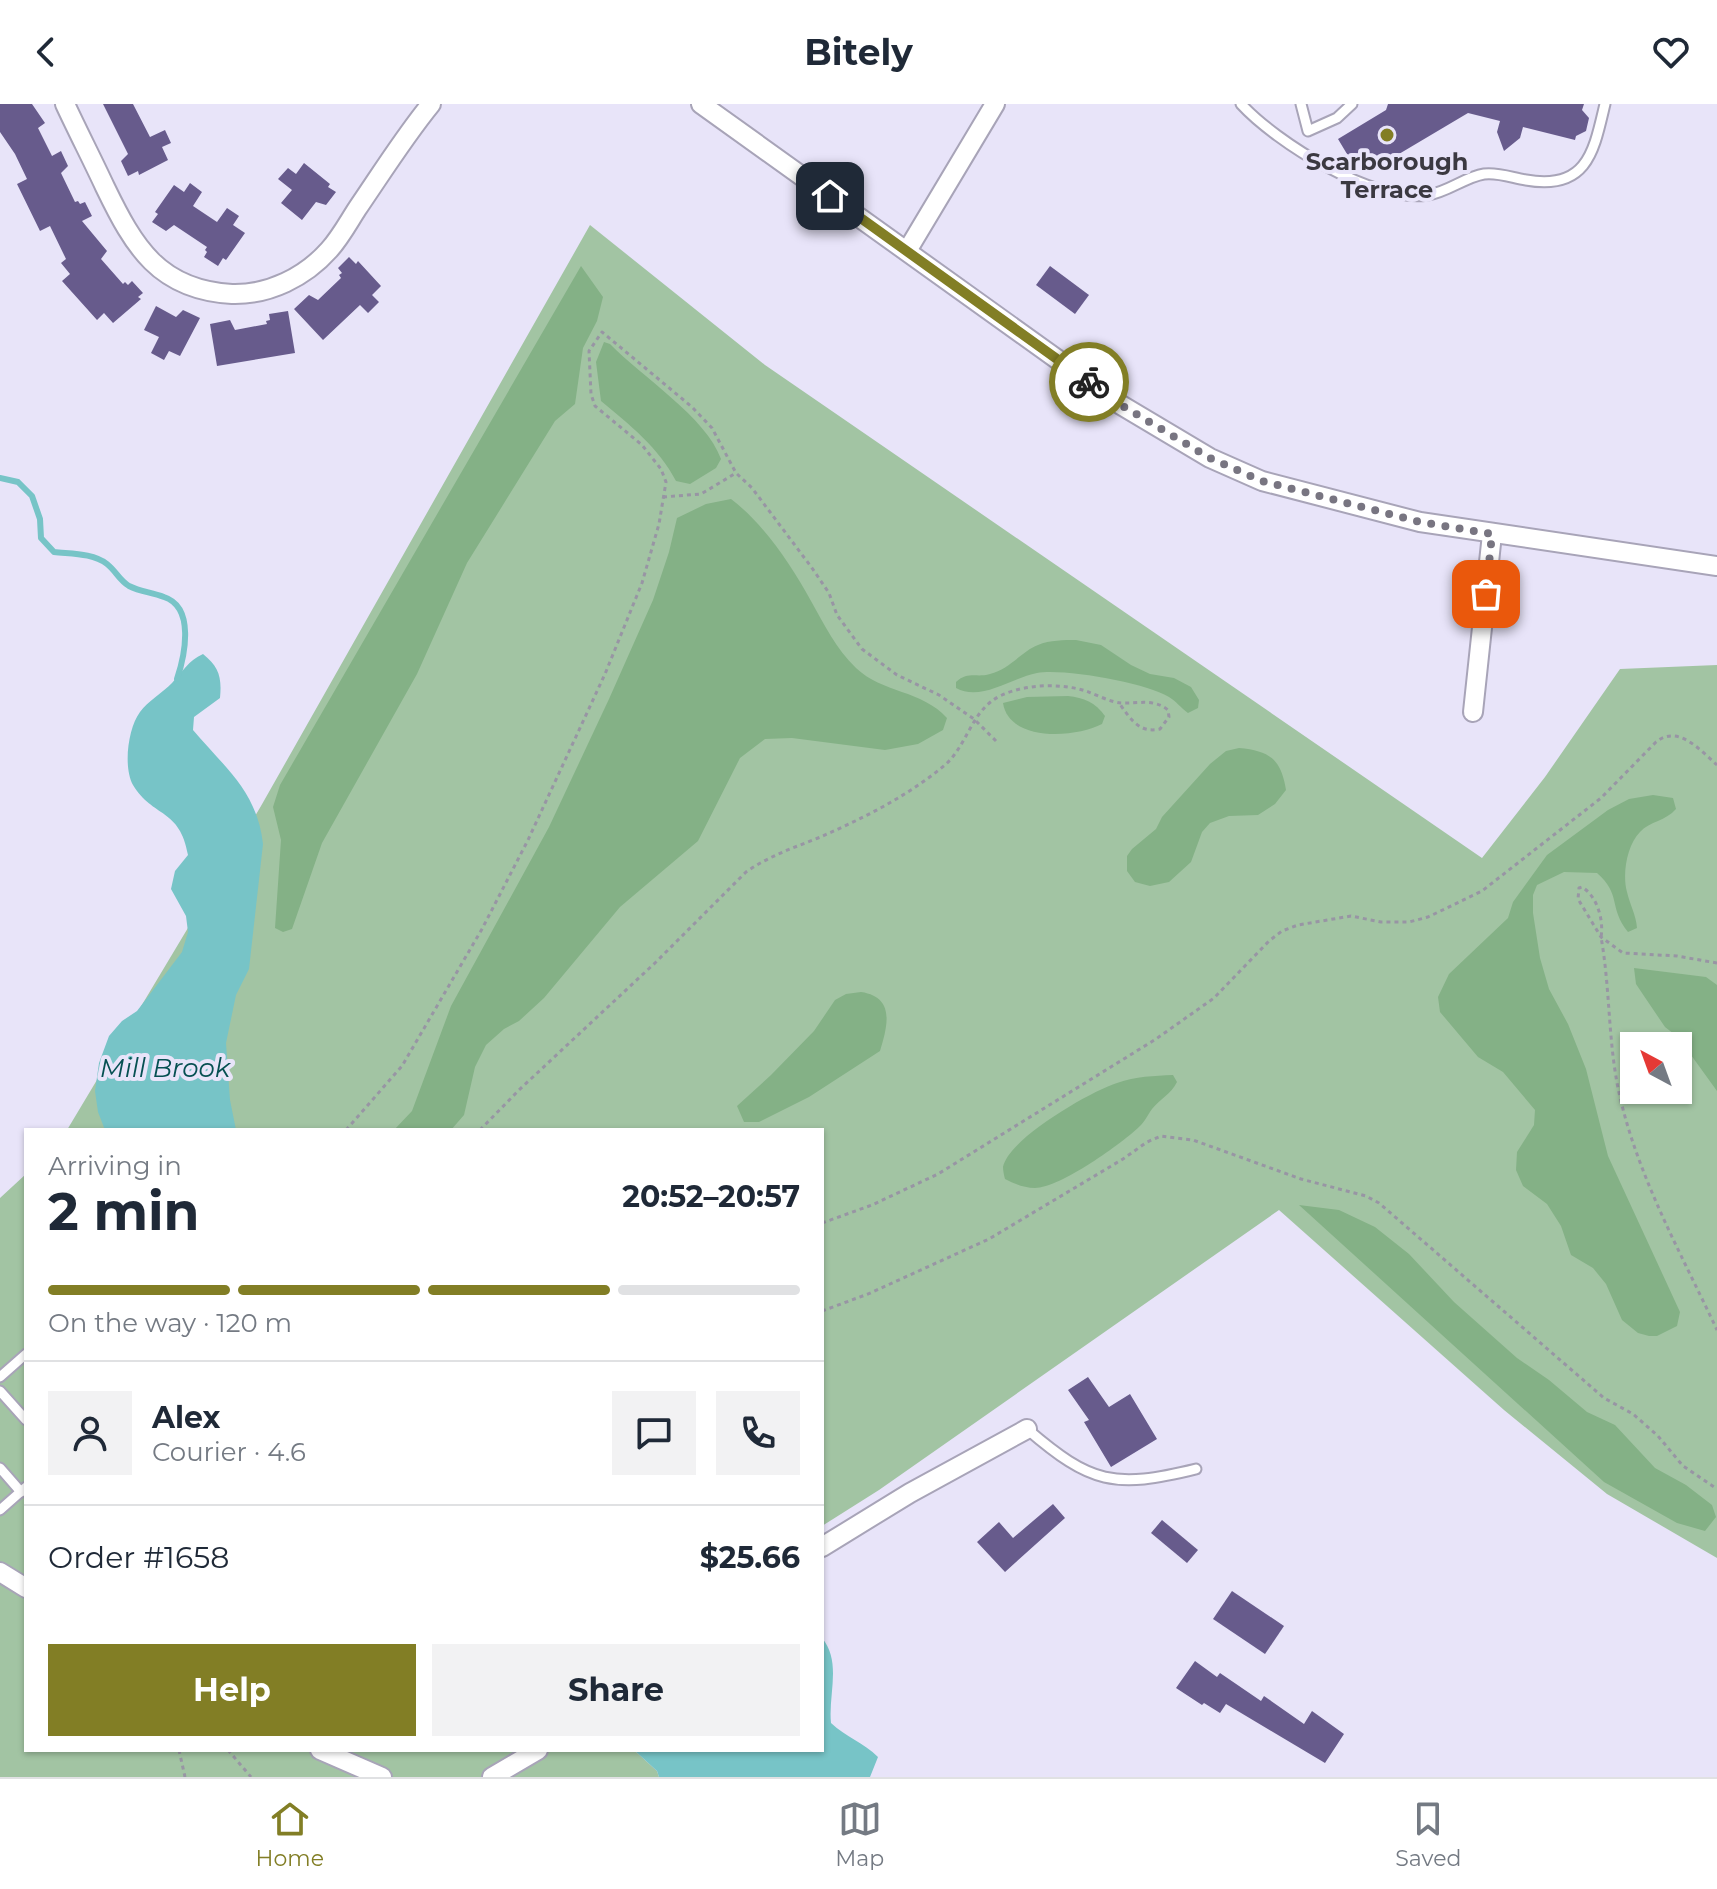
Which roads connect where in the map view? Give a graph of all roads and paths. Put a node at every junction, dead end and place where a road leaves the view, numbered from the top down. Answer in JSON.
{"nodes":[{"id":1,"x":65,"y":104,"type":"edge"},
{"id":2,"x":431,"y":104,"type":"edge"},
{"id":3,"x":701,"y":104,"type":"edge"},
{"id":4,"x":995,"y":104,"type":"edge"},
{"id":5,"x":1241,"y":104,"type":"edge"},
{"id":6,"x":1301,"y":104,"type":"edge"},
{"id":7,"x":1352,"y":104,"type":"edge"},
{"id":8,"x":1605,"y":104,"type":"edge"},
{"id":9,"x":1308,"y":131,"type":"junction"},
{"id":10,"x":1297,"y":150,"type":"junction"},
{"id":11,"x":907,"y":251,"type":"junction"},
{"id":12,"x":736,"y":473,"type":"junction"},
{"id":13,"x":663,"y":497,"type":"junction"},
{"id":14,"x":1492,"y":534,"type":"junction"},
{"id":15,"x":1717,"y":566,"type":"edge"},
{"id":16,"x":1119,"y":703,"type":"junction"},
{"id":17,"x":1473,"y":712,"type":"dead end"},
{"id":18,"x":974,"y":719,"type":"junction"},
{"id":19,"x":998,"y":743,"type":"dead end"},
{"id":20,"x":1717,"y":765,"type":"edge"},
{"id":21,"x":1601,"y":937,"type":"junction"},
{"id":22,"x":1717,"y":963,"type":"edge"},
{"id":23,"x":348,"y":1128,"type":"edge"},
{"id":24,"x":482,"y":1128,"type":"edge"},
{"id":25,"x":824,"y":1222,"type":"edge"},
{"id":26,"x":824,"y":1310,"type":"edge"},
{"id":27,"x":1717,"y":1330,"type":"edge"},
{"id":28,"x":24,"y":1356,"type":"edge"},
{"id":29,"x":0,"y":1377,"type":"edge"},
{"id":30,"x":0,"y":1391,"type":"edge"},
{"id":31,"x":24,"y":1418,"type":"edge"},
{"id":32,"x":1027,"y":1429,"type":"joint"},
{"id":33,"x":0,"y":1468,"type":"edge"},
{"id":34,"x":1196,"y":1469,"type":"dead end"},
{"id":35,"x":1717,"y":1489,"type":"edge"},
{"id":36,"x":24,"y":1490,"type":"edge"},
{"id":37,"x":0,"y":1510,"type":"edge"},
{"id":38,"x":824,"y":1546,"type":"edge"},
{"id":39,"x":0,"y":1572,"type":"edge"},
{"id":40,"x":24,"y":1587,"type":"edge"},
{"id":41,"x":179,"y":1752,"type":"edge"},
{"id":42,"x":230,"y":1752,"type":"edge"},
{"id":43,"x":325,"y":1752,"type":"edge"},
{"id":44,"x":535,"y":1752,"type":"edge"},
{"id":45,"x":185,"y":1777,"type":"edge"},
{"id":46,"x":251,"y":1777,"type":"edge"},
{"id":47,"x":382,"y":1777,"type":"edge"},
{"id":48,"x":492,"y":1777,"type":"edge"}],
"edges":[{"from":1,"to":2,"type":"street"},
{"from":3,"to":11,"type":"street"},
{"from":4,"to":11,"type":"street"},
{"from":5,"to":10,"type":"lane"},
{"from":6,"to":9,"type":"lane"},
{"from":7,"to":9,"type":"lane"},
{"from":8,"to":10,"type":"lane"},
{"from":9,"to":10,"type":"lane"},
{"from":11,"to":14,"type":"street"},
{"from":12,"to":13,"type":"path"},
{"from":12,"to":13,"type":"path"},
{"from":12,"to":18,"type":"path"},
{"from":13,"to":23,"type":"path"},
{"from":14,"to":15,"type":"street"},
{"from":14,"to":17,"type":"street"},
{"from":16,"to":16,"type":"path"},
{"from":16,"to":18,"type":"path"},
{"from":18,"to":19,"type":"path"},
{"from":18,"to":24,"type":"path"},
{"from":20,"to":25,"type":"path"},
{"from":21,"to":21,"type":"path"},
{"from":21,"to":22,"type":"path"},
{"from":21,"to":27,"type":"path"},
{"from":26,"to":35,"type":"path"},
{"from":28,"to":29,"type":"lane"},
{"from":30,"to":31,"type":"lane"},
{"from":32,"to":34,"type":"lane"},
{"from":32,"to":38,"type":"street"},
{"from":33,"to":36,"type":"lane"},
{"from":36,"to":37,"type":"lane"},
{"from":39,"to":40,"type":"street"},
{"from":41,"to":45,"type":"path"},
{"from":42,"to":46,"type":"path"},
{"from":43,"to":47,"type":"street"},
{"from":44,"to":48,"type":"street"}]}
